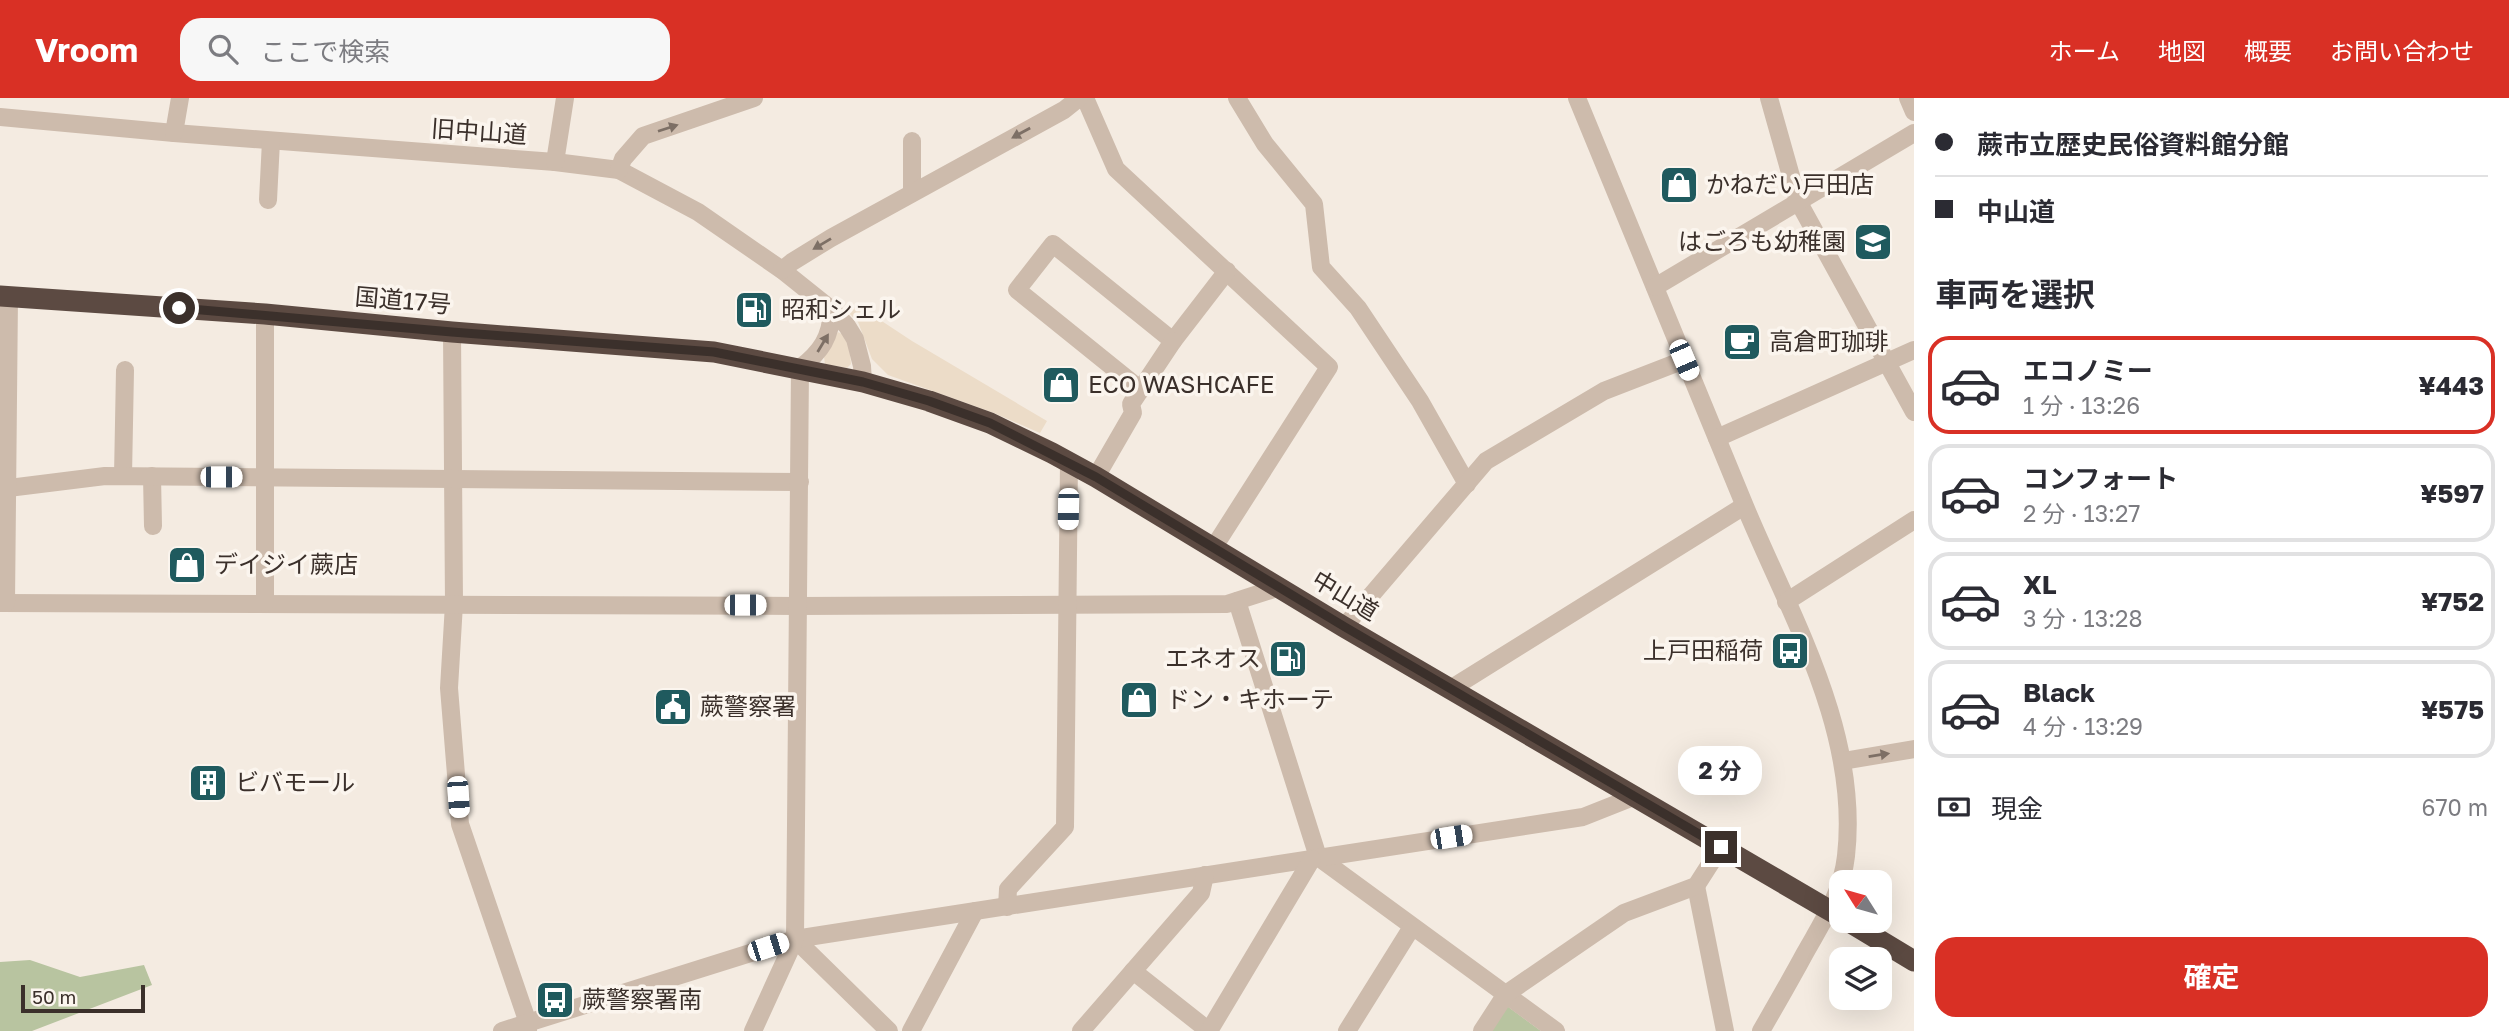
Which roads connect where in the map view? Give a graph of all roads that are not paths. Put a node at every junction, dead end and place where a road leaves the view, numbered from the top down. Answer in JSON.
{"nodes":[{"id":1,"x":180,"y":98,"type":"edge"},
{"id":2,"x":565,"y":98,"type":"edge"},
{"id":3,"x":754,"y":98,"type":"edge"},
{"id":4,"x":1079,"y":98,"type":"edge"},
{"id":5,"x":1085,"y":98,"type":"edge"},
{"id":6,"x":1237,"y":98,"type":"edge"},
{"id":7,"x":1577,"y":98,"type":"edge"},
{"id":8,"x":1769,"y":98,"type":"edge"},
{"id":9,"x":1908,"y":98,"type":"edge"},
{"id":10,"x":1914,"y":111,"type":"edge"},
{"id":11,"x":0,"y":117,"type":"edge"},
{"id":12,"x":174,"y":133,"type":"junction"},
{"id":13,"x":1914,"y":133,"type":"edge"},
{"id":14,"x":271,"y":141,"type":"junction"},
{"id":15,"x":912,"y":141,"type":"dead end"},
{"id":16,"x":555,"y":162,"type":"junction"},
{"id":17,"x":619,"y":170,"type":"junction"},
{"id":18,"x":912,"y":193,"type":"junction"},
{"id":19,"x":268,"y":200,"type":"dead end"},
{"id":20,"x":1798,"y":201,"type":"junction"},
{"id":21,"x":782,"y":270,"type":"junction"},
{"id":22,"x":1227,"y":271,"type":"junction"},
{"id":23,"x":1655,"y":287,"type":"junction"},
{"id":24,"x":5,"y":296,"type":"edge"},
{"id":25,"x":832,"y":310,"type":"junction"},
{"id":26,"x":265,"y":314,"type":"junction"},
{"id":27,"x":452,"y":332,"type":"junction"},
{"id":28,"x":1173,"y":341,"type":"junction"},
{"id":29,"x":1914,"y":350,"type":"edge"},
{"id":30,"x":1684,"y":360,"type":"junction"},
{"id":31,"x":1887,"y":362,"type":"junction"},
{"id":32,"x":800,"y":368,"type":"junction"},
{"id":33,"x":125,"y":370,"type":"dead end"},
{"id":34,"x":863,"y":382,"type":"junction"},
{"id":35,"x":1141,"y":390,"type":"junction"},
{"id":36,"x":4,"y":395,"type":"edge"},
{"id":37,"x":1914,"y":412,"type":"edge"},
{"id":38,"x":1717,"y":438,"type":"junction"},
{"id":39,"x":1069,"y":462,"type":"junction"},
{"id":40,"x":123,"y":476,"type":"junction"},
{"id":41,"x":152,"y":476,"type":"junction"},
{"id":42,"x":267,"y":477,"type":"junction"},
{"id":43,"x":1096,"y":477,"type":"junction"},
{"id":44,"x":452,"y":478,"type":"junction"},
{"id":45,"x":800,"y":482,"type":"junction"},
{"id":46,"x":1467,"y":484,"type":"junction"},
{"id":47,"x":3,"y":489,"type":"edge"},
{"id":48,"x":1744,"y":506,"type":"junction"},
{"id":49,"x":1914,"y":520,"type":"edge"},
{"id":50,"x":153,"y":526,"type":"dead end"},
{"id":51,"x":1214,"y":547,"type":"junction"},
{"id":52,"x":1280,"y":587,"type":"junction"},
{"id":53,"x":1237,"y":601,"type":"junction"},
{"id":54,"x":1786,"y":601,"type":"junction"},
{"id":55,"x":3,"y":603,"type":"edge"},
{"id":56,"x":265,"y":603,"type":"junction"},
{"id":57,"x":454,"y":604,"type":"junction"},
{"id":58,"x":1066,"y":604,"type":"junction"},
{"id":59,"x":798,"y":606,"type":"junction"},
{"id":60,"x":1345,"y":627,"type":"junction"},
{"id":61,"x":1452,"y":688,"type":"junction"},
{"id":62,"x":1914,"y":749,"type":"edge"},
{"id":63,"x":1843,"y":761,"type":"junction"},
{"id":64,"x":1636,"y":796,"type":"junction"},
{"id":65,"x":1721,"y":847,"type":"junction"},
{"id":66,"x":1315,"y":858,"type":"junction"},
{"id":67,"x":1843,"y":870,"type":"edge"},
{"id":68,"x":1205,"y":875,"type":"junction"},
{"id":69,"x":1696,"y":886,"type":"junction"},
{"id":70,"x":1007,"y":906,"type":"junction"},
{"id":71,"x":1829,"y":910,"type":"edge"},
{"id":72,"x":975,"y":911,"type":"junction"},
{"id":73,"x":1412,"y":927,"type":"junction"},
{"id":74,"x":1829,"y":931,"type":"edge"},
{"id":75,"x":1867,"y":933,"type":"edge"},
{"id":76,"x":795,"y":939,"type":"junction"},
{"id":77,"x":1914,"y":961,"type":"edge"},
{"id":78,"x":1133,"y":971,"type":"junction"},
{"id":79,"x":1506,"y":994,"type":"junction"},
{"id":80,"x":528,"y":1027,"type":"edge"},
{"id":81,"x":502,"y":1031,"type":"edge"},
{"id":82,"x":753,"y":1031,"type":"edge"},
{"id":83,"x":889,"y":1031,"type":"edge"},
{"id":84,"x":911,"y":1031,"type":"edge"},
{"id":85,"x":1081,"y":1031,"type":"edge"},
{"id":86,"x":1209,"y":1031,"type":"edge"},
{"id":87,"x":1347,"y":1031,"type":"edge"},
{"id":88,"x":1482,"y":1031,"type":"edge"},
{"id":89,"x":1556,"y":1031,"type":"edge"},
{"id":90,"x":1725,"y":1031,"type":"edge"},
{"id":91,"x":1761,"y":1031,"type":"edge"}],
"edges":[{"from":1,"to":12,"type":"street"},
{"from":2,"to":16,"type":"street"},
{"from":17,"to":3,"type":"street","one_way":true},
{"from":4,"to":18,"type":"street","one_way":true},
{"from":5,"to":22,"type":"street"},
{"from":6,"to":46,"type":"street"},
{"from":7,"to":23,"type":"street"},
{"from":8,"to":20,"type":"street"},
{"from":9,"to":10,"type":"street"},
{"from":11,"to":12,"type":"street","name":"旧中山道"},
{"from":12,"to":14,"type":"street","name":"旧中山道"},
{"from":13,"to":20,"type":"street"},
{"from":14,"to":16,"type":"street","name":"旧中山道"},
{"from":14,"to":19,"type":"street"},
{"from":15,"to":18,"type":"street"},
{"from":16,"to":17,"type":"street","name":"旧中山道"},
{"from":17,"to":21,"type":"street","name":"旧中山道"},
{"from":18,"to":21,"type":"street","one_way":true},
{"from":20,"to":23,"type":"street"},
{"from":20,"to":31,"type":"street"},
{"from":21,"to":25,"type":"street","name":"旧中山道"},
{"from":22,"to":28,"type":"street"},
{"from":22,"to":51,"type":"street"},
{"from":23,"to":30,"type":"street"},
{"from":24,"to":26,"type":"highway","name":"国道17号"},
{"from":24,"to":36,"type":"street"},
{"from":32,"to":25,"type":"street","one_way":true},
{"from":25,"to":34,"type":"street","name":"旧中山道"},
{"from":26,"to":27,"type":"highway","name":"国道17号"},
{"from":26,"to":42,"type":"street"},
{"from":27,"to":32,"type":"highway","name":"国道17号"},
{"from":27,"to":44,"type":"street"},
{"from":28,"to":35,"type":"street"},
{"from":28,"to":35,"type":"street"},
{"from":29,"to":31,"type":"street"},
{"from":30,"to":38,"type":"street"},
{"from":30,"to":46,"type":"street"},
{"from":31,"to":37,"type":"street"},
{"from":31,"to":38,"type":"street"},
{"from":32,"to":34,"type":"highway","name":"中山道"},
{"from":32,"to":45,"type":"street"},
{"from":33,"to":40,"type":"street"},
{"from":34,"to":39,"type":"highway","name":"中山道"},
{"from":35,"to":43,"type":"street"},
{"from":36,"to":47,"type":"street"},
{"from":38,"to":48,"type":"street"},
{"from":39,"to":43,"type":"highway","name":"中山道"},
{"from":39,"to":58,"type":"street"},
{"from":40,"to":41,"type":"street"},
{"from":40,"to":47,"type":"street"},
{"from":41,"to":42,"type":"street"},
{"from":41,"to":50,"type":"street"},
{"from":42,"to":44,"type":"street"},
{"from":42,"to":56,"type":"street"},
{"from":43,"to":51,"type":"highway","name":"中山道"},
{"from":44,"to":45,"type":"street"},
{"from":44,"to":57,"type":"street"},
{"from":45,"to":59,"type":"street"},
{"from":46,"to":60,"type":"street"},
{"from":47,"to":55,"type":"street"},
{"from":48,"to":54,"type":"street"},
{"from":48,"to":61,"type":"street"},
{"from":49,"to":54,"type":"street"},
{"from":51,"to":52,"type":"highway","name":"中山道"},
{"from":52,"to":53,"type":"street"},
{"from":52,"to":60,"type":"highway","name":"中山道"},
{"from":53,"to":58,"type":"street"},
{"from":53,"to":66,"type":"street"},
{"from":54,"to":63,"type":"street"},
{"from":55,"to":56,"type":"street"},
{"from":56,"to":57,"type":"street"},
{"from":57,"to":59,"type":"street"},
{"from":57,"to":80,"type":"street"},
{"from":58,"to":59,"type":"street"},
{"from":58,"to":70,"type":"street"},
{"from":59,"to":76,"type":"street"},
{"from":60,"to":61,"type":"highway","name":"中山道"},
{"from":61,"to":64,"type":"highway","name":"中山道"},
{"from":63,"to":62,"type":"street","one_way":true},
{"from":63,"to":67,"type":"street"},
{"from":64,"to":65,"type":"highway","name":"中山道"},
{"from":64,"to":66,"type":"street"},
{"from":65,"to":69,"type":"street"},
{"from":65,"to":71,"type":"highway","name":"中山道"},
{"from":66,"to":68,"type":"street"},
{"from":66,"to":73,"type":"street"},
{"from":66,"to":86,"type":"street"},
{"from":68,"to":70,"type":"street"},
{"from":68,"to":78,"type":"street"},
{"from":69,"to":79,"type":"street"},
{"from":69,"to":90,"type":"street"},
{"from":70,"to":72,"type":"street"},
{"from":72,"to":76,"type":"street"},
{"from":72,"to":84,"type":"street"},
{"from":73,"to":79,"type":"street"},
{"from":73,"to":87,"type":"street"},
{"from":74,"to":91,"type":"street"},
{"from":75,"to":77,"type":"highway","name":"中山道"},
{"from":76,"to":80,"type":"street"},
{"from":76,"to":82,"type":"street"},
{"from":76,"to":83,"type":"street"},
{"from":78,"to":85,"type":"street"},
{"from":78,"to":86,"type":"street"},
{"from":79,"to":88,"type":"street"},
{"from":79,"to":89,"type":"street"},
{"from":80,"to":81,"type":"street"}]}
